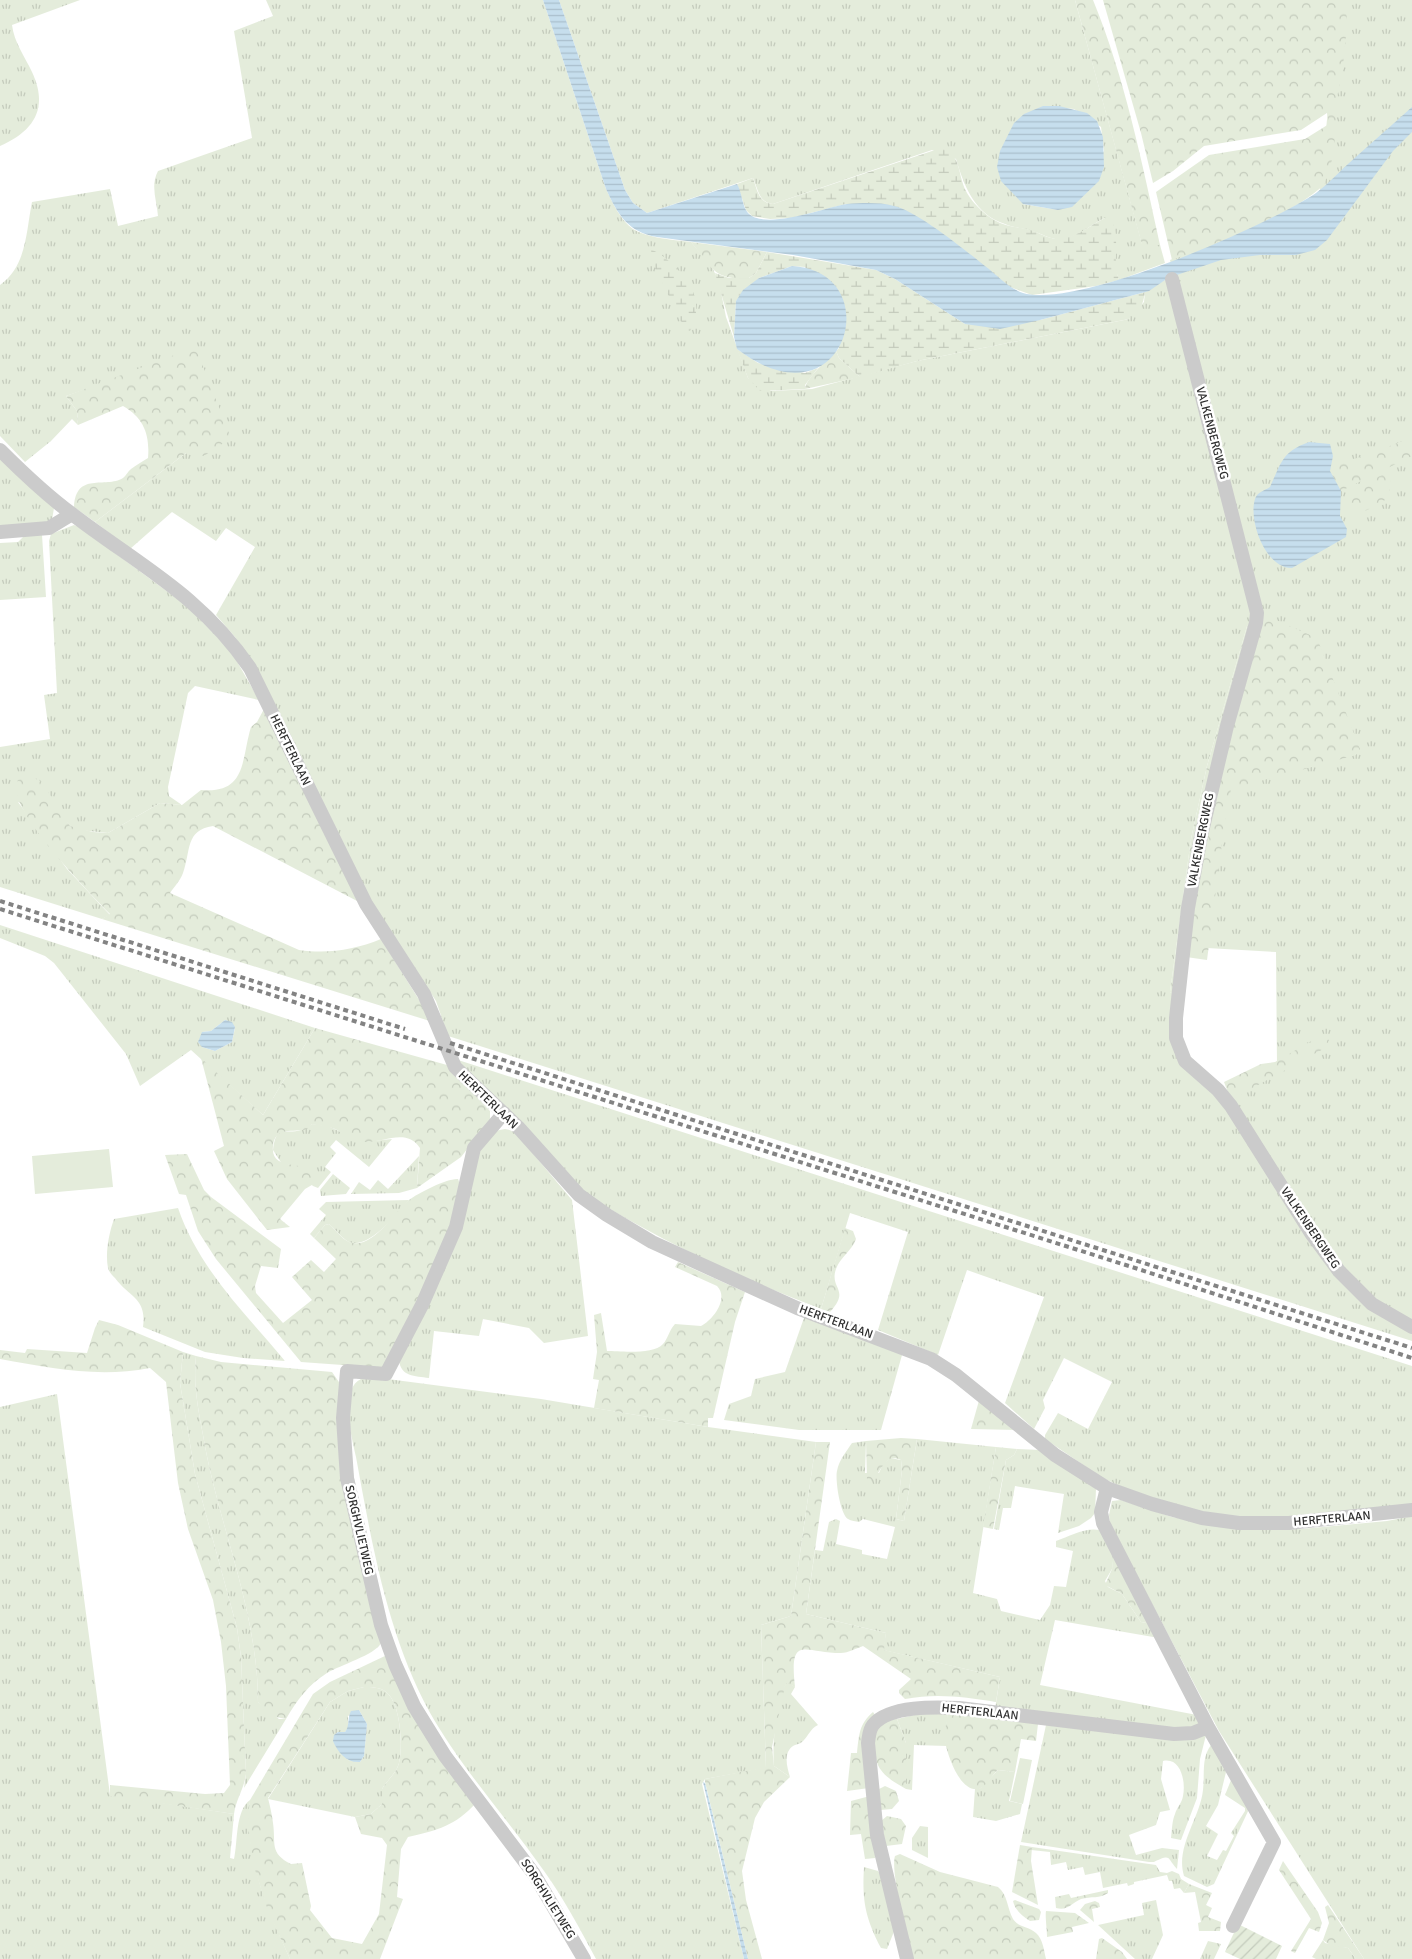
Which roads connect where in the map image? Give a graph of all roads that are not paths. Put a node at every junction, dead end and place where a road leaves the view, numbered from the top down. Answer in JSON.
{"nodes":[{"id":1,"x":1172,"y":279,"type":"dead end"},
{"id":2,"x":0,"y":450,"type":"edge"},
{"id":3,"x":72,"y":514,"type":"junction"},
{"id":4,"x":0,"y":532,"type":"edge"},
{"id":5,"x":504,"y":1113,"type":"junction"},
{"id":6,"x":1412,"y":1327,"type":"edge"},
{"id":7,"x":1107,"y":1488,"type":"junction"},
{"id":8,"x":1412,"y":1510,"type":"edge"},
{"id":9,"x":1208,"y":1727,"type":"junction"},
{"id":10,"x":1233,"y":1926,"type":"dead end"},
{"id":11,"x":584,"y":1959,"type":"edge"},
{"id":12,"x":907,"y":1959,"type":"edge"}],
"edges":[{"from":1,"to":6,"type":"street","name":"VALKENBERGWEG"},
{"from":2,"to":3,"type":"street","name":"HERFTERLAAN"},
{"from":3,"to":4,"type":"street"},
{"from":3,"to":5,"type":"street","name":"HERFTERLAAN"},
{"from":5,"to":7,"type":"street","name":"HERFTERLAAN"},
{"from":5,"to":11,"type":"street","name":"SORGHVLIETWEG"},
{"from":7,"to":8,"type":"street","name":"HERFTERLAAN"},
{"from":7,"to":9,"type":"street"},
{"from":9,"to":10,"type":"street"},
{"from":9,"to":12,"type":"street","name":"HERFTERLAAN"}]}
